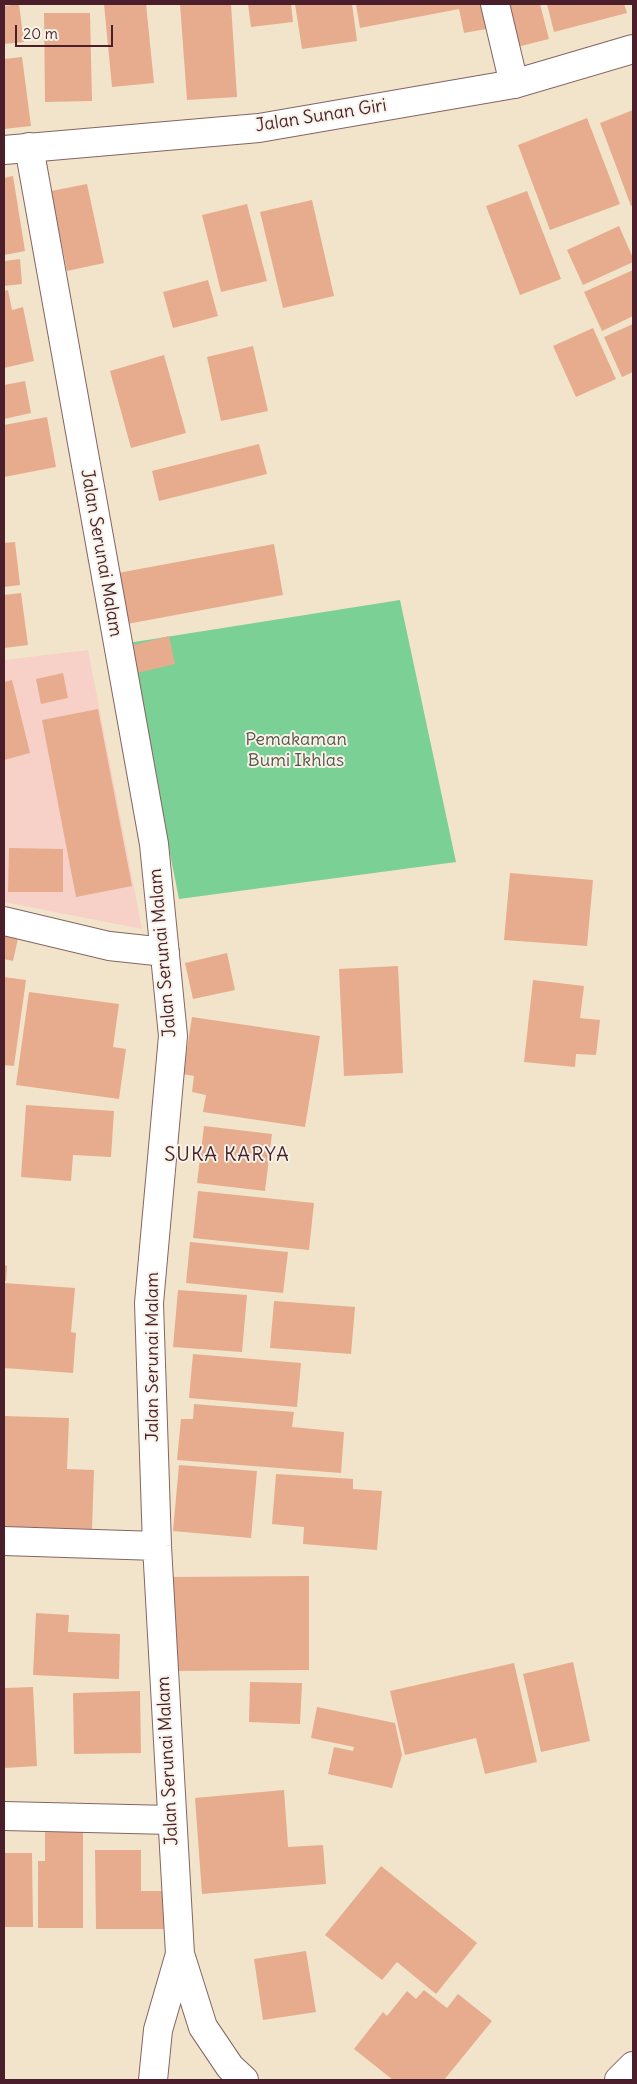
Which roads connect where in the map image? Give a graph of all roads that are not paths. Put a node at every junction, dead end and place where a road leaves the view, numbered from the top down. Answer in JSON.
{"nodes":[{"id":1,"x":495,"y":4,"type":"edge"},
{"id":2,"x":633,"y":49,"type":"edge"},
{"id":3,"x":514,"y":84,"type":"junction"},
{"id":4,"x":16,"y":149,"type":"edge"},
{"id":5,"x":4,"y":921,"type":"edge"},
{"id":6,"x":165,"y":952,"type":"junction"},
{"id":7,"x":4,"y":1541,"type":"edge"},
{"id":8,"x":157,"y":1546,"type":"junction"},
{"id":9,"x":4,"y":1816,"type":"edge"},
{"id":10,"x":171,"y":1820,"type":"junction"},
{"id":11,"x":180,"y":1954,"type":"junction"},
{"id":12,"x":633,"y":2066,"type":"edge"},
{"id":13,"x":153,"y":2080,"type":"edge"},
{"id":14,"x":244,"y":2080,"type":"edge"},
{"id":15,"x":619,"y":2080,"type":"edge"}],
"edges":[{"from":1,"to":3,"type":"street"},
{"from":2,"to":3,"type":"street","name":"Jalan Sunan Giri"},
{"from":3,"to":4,"type":"street","name":"Jalan Sunan Giri"},
{"from":4,"to":6,"type":"street","name":"Jalan Serunai Malam"},
{"from":5,"to":6,"type":"street"},
{"from":6,"to":8,"type":"street","name":"Jalan Serunai Malam"},
{"from":7,"to":8,"type":"street"},
{"from":8,"to":10,"type":"street","name":"Jalan Serunai Malam"},
{"from":9,"to":10,"type":"street"},
{"from":10,"to":11,"type":"street","name":"Jalan Serunai Malam"},
{"from":11,"to":13,"type":"street"},
{"from":11,"to":14,"type":"street","name":"Jalan Serunai Malam"},
{"from":12,"to":15,"type":"street"}]}
